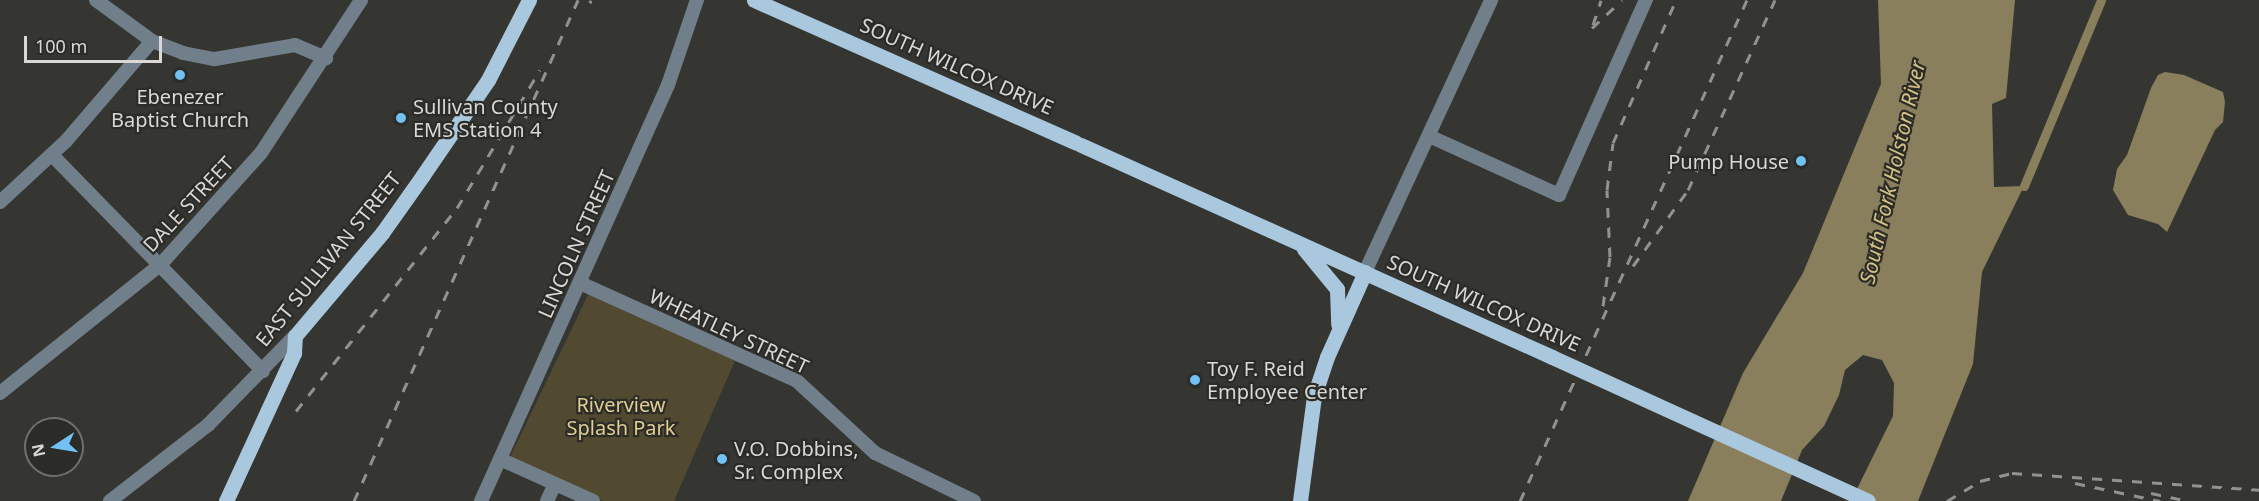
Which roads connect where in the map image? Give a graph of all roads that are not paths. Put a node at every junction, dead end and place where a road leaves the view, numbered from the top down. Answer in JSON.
{"nodes":[{"id":1,"x":96,"y":0,"type":"edge"},
{"id":2,"x":361,"y":0,"type":"edge"},
{"id":3,"x":529,"y":0,"type":"edge"},
{"id":4,"x":697,"y":0,"type":"edge"},
{"id":5,"x":754,"y":0,"type":"edge"},
{"id":6,"x":1491,"y":0,"type":"edge"},
{"id":7,"x":1646,"y":0,"type":"edge"},
{"id":8,"x":152,"y":41,"type":"junction"},
{"id":9,"x":326,"y":58,"type":"junction"},
{"id":10,"x":1429,"y":136,"type":"junction"},
{"id":11,"x":52,"y":155,"type":"junction"},
{"id":12,"x":0,"y":202,"type":"edge"},
{"id":13,"x":1298,"y":242,"type":"junction"},
{"id":14,"x":161,"y":264,"type":"junction"},
{"id":15,"x":1365,"y":272,"type":"junction"},
{"id":16,"x":580,"y":283,"type":"junction"},
{"id":17,"x":1338,"y":332,"type":"junction"},
{"id":18,"x":295,"y":336,"type":"junction"},
{"id":19,"x":263,"y":371,"type":"junction"},
{"id":20,"x":0,"y":393,"type":"edge"},
{"id":21,"x":500,"y":459,"type":"junction"},
{"id":22,"x":555,"y":484,"type":"junction"},
{"id":23,"x":110,"y":501,"type":"edge"},
{"id":24,"x":226,"y":501,"type":"edge"},
{"id":25,"x":481,"y":501,"type":"edge"},
{"id":26,"x":547,"y":501,"type":"edge"},
{"id":27,"x":593,"y":501,"type":"edge"},
{"id":28,"x":974,"y":501,"type":"edge"},
{"id":29,"x":1300,"y":501,"type":"edge"},
{"id":30,"x":1869,"y":501,"type":"edge"}],
"edges":[{"from":1,"to":8,"type":"street"},
{"from":2,"to":9,"type":"street","name":"DALE STREET"},
{"from":3,"to":18,"type":"main road","name":"EAST SULLIVAN STREET"},
{"from":4,"to":16,"type":"street","name":"LINCOLN STREET"},
{"from":5,"to":13,"type":"main road","name":"SOUTH WILCOX DRIVE"},
{"from":6,"to":10,"type":"street"},
{"from":7,"to":10,"type":"street"},
{"from":8,"to":9,"type":"street"},
{"from":8,"to":11,"type":"street"},
{"from":9,"to":14,"type":"street","name":"DALE STREET"},
{"from":10,"to":15,"type":"street"},
{"from":11,"to":12,"type":"street"},
{"from":11,"to":14,"type":"street"},
{"from":13,"to":15,"type":"main road","name":"SOUTH WILCOX DRIVE"},
{"from":13,"to":17,"type":"main road"},
{"from":14,"to":19,"type":"street"},
{"from":14,"to":20,"type":"street","name":"DALE STREET"},
{"from":15,"to":17,"type":"main road"},
{"from":15,"to":30,"type":"main road","name":"SOUTH WILCOX DRIVE","bridge":true},
{"from":16,"to":21,"type":"street","name":"LINCOLN STREET"},
{"from":16,"to":28,"type":"street","name":"WHEATLEY STREET"},
{"from":17,"to":29,"type":"main road"},
{"from":18,"to":19,"type":"street","name":"EAST SULLIVAN STREET"},
{"from":18,"to":24,"type":"main road"},
{"from":19,"to":23,"type":"street","name":"EAST SULLIVAN STREET"},
{"from":21,"to":22,"type":"street"},
{"from":21,"to":25,"type":"street","name":"LINCOLN STREET"},
{"from":22,"to":26,"type":"street"},
{"from":22,"to":27,"type":"street"}]}
